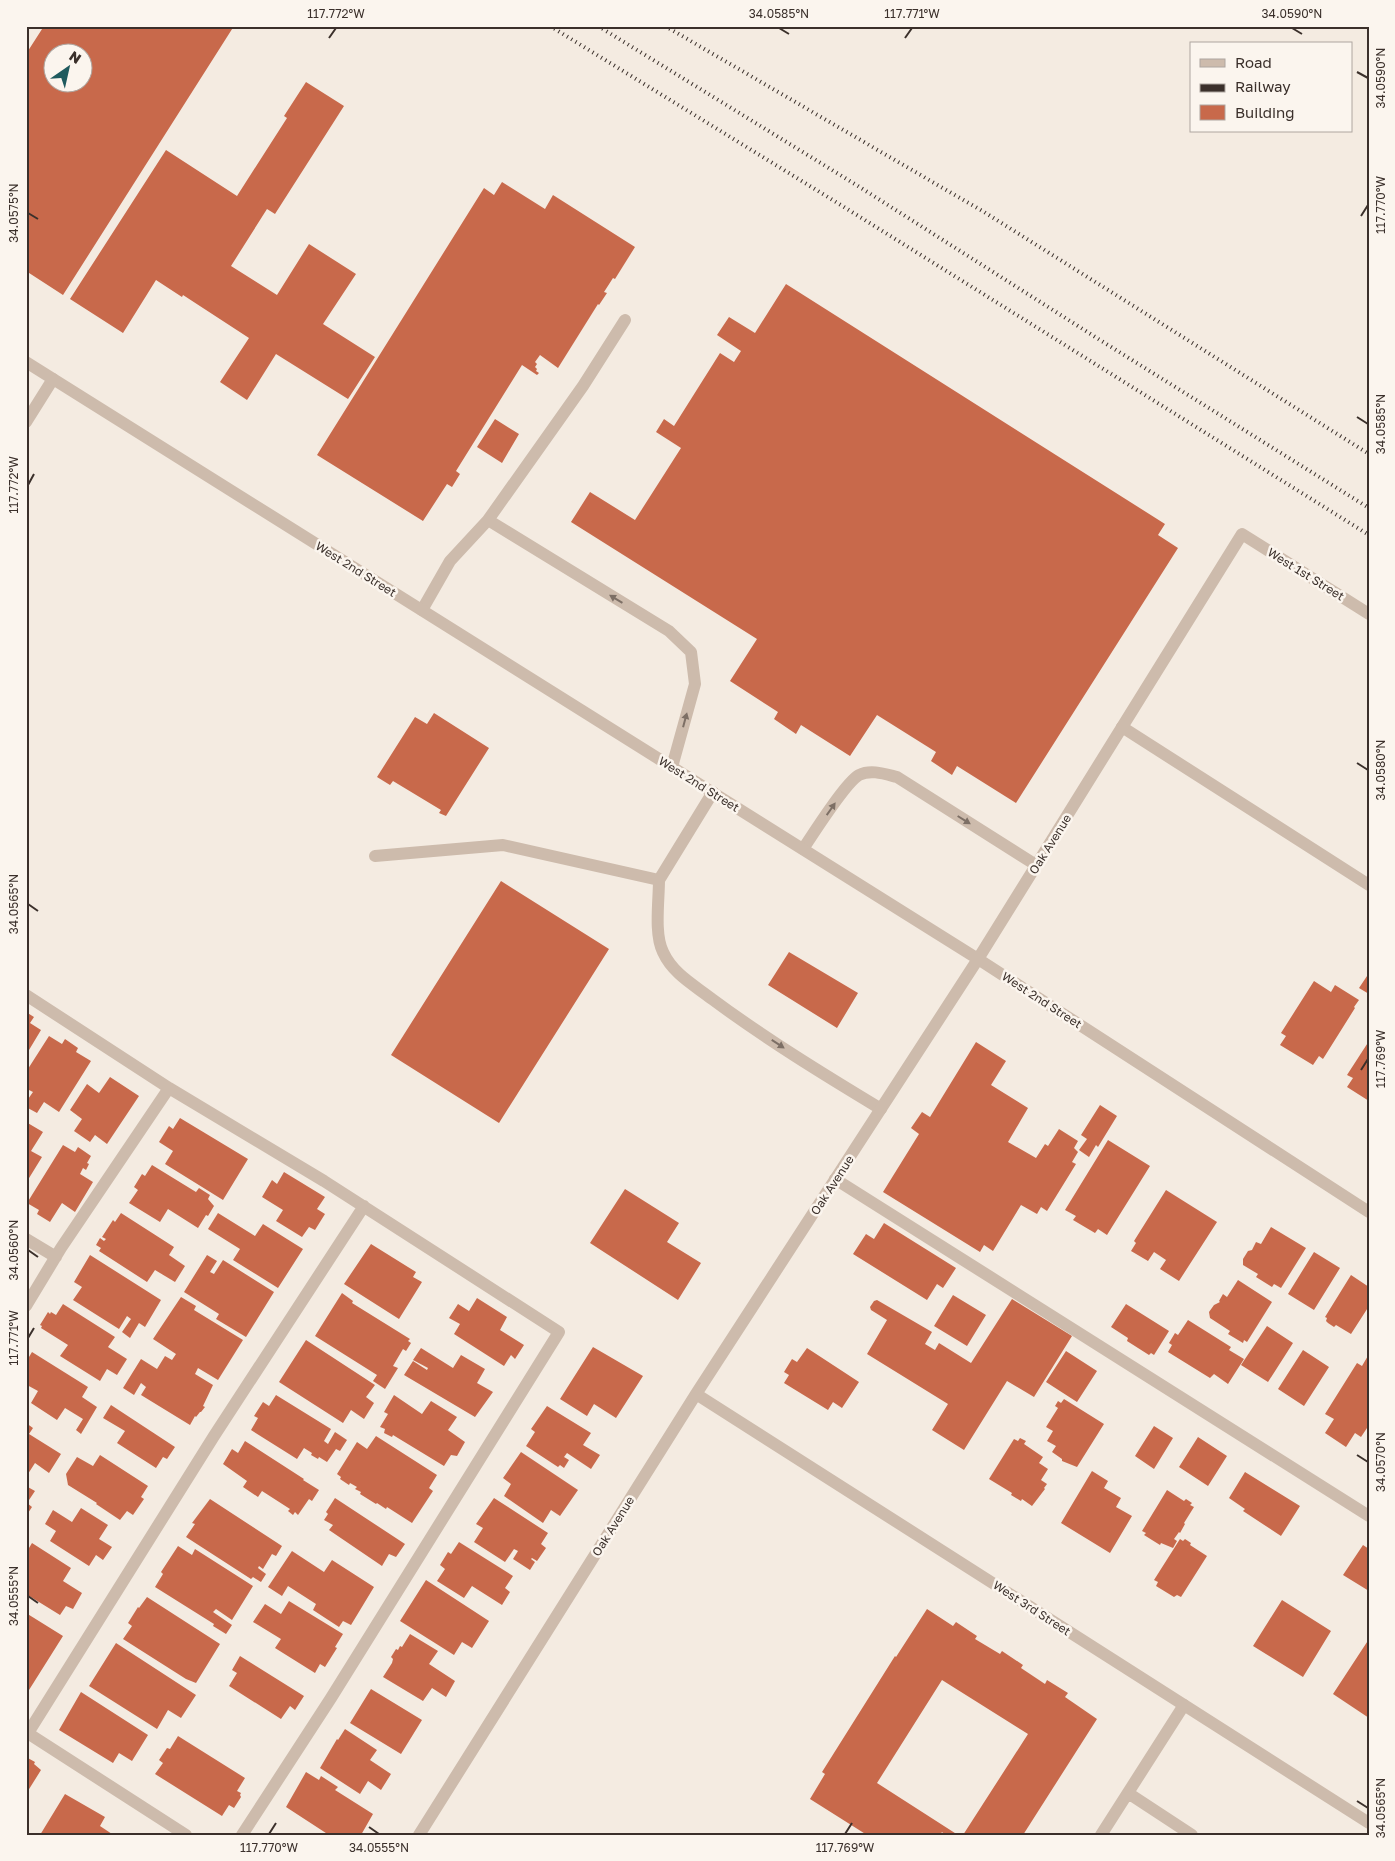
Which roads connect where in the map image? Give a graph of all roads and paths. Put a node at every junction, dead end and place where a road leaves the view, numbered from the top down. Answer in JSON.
{"nodes":[{"id":1,"x":626,"y":320,"type":"dead end"},
{"id":2,"x":26,"y":362,"type":"edge"},
{"id":3,"x":53,"y":379,"type":"junction"},
{"id":4,"x":26,"y":422,"type":"edge"},
{"id":5,"x":488,"y":520,"type":"junction"},
{"id":6,"x":1242,"y":534,"type":"joint"},
{"id":7,"x":422,"y":610,"type":"junction"},
{"id":8,"x":1369,"y":614,"type":"edge"},
{"id":9,"x":1122,"y":727,"type":"junction"},
{"id":10,"x":672,"y":767,"type":"junction"},
{"id":11,"x":713,"y":792,"type":"junction"},
{"id":12,"x":803,"y":849,"type":"junction"},
{"id":13,"x":375,"y":856,"type":"dead end"},
{"id":14,"x":1036,"y":865,"type":"junction"},
{"id":15,"x":659,"y":880,"type":"junction"},
{"id":16,"x":1369,"y":885,"type":"edge"},
{"id":17,"x":978,"y":959,"type":"junction"},
{"id":18,"x":26,"y":995,"type":"edge"},
{"id":19,"x":169,"y":1088,"type":"junction"},
{"id":20,"x":881,"y":1108,"type":"junction"},
{"id":21,"x":835,"y":1179,"type":"junction"},
{"id":22,"x":364,"y":1206,"type":"junction"},
{"id":23,"x":1369,"y":1212,"type":"edge"},
{"id":24,"x":26,"y":1239,"type":"edge"},
{"id":25,"x":56,"y":1258,"type":"junction"},
{"id":26,"x":26,"y":1306,"type":"edge"},
{"id":27,"x":696,"y":1394,"type":"junction"},
{"id":28,"x":1369,"y":1516,"type":"edge"},
{"id":29,"x":1184,"y":1705,"type":"junction"},
{"id":30,"x":27,"y":1732,"type":"edge"},
{"id":31,"x":1128,"y":1793,"type":"junction"},
{"id":32,"x":1369,"y":1823,"type":"edge"},
{"id":33,"x":186,"y":1835,"type":"edge"},
{"id":34,"x":242,"y":1835,"type":"edge"},
{"id":35,"x":419,"y":1835,"type":"edge"},
{"id":36,"x":1101,"y":1835,"type":"edge"},
{"id":37,"x":1192,"y":1835,"type":"edge"}],
"edges":[{"from":1,"to":5,"type":"street"},
{"from":2,"to":3,"type":"street","name":"West 2nd Street"},
{"from":3,"to":4,"type":"street"},
{"from":3,"to":7,"type":"street","name":"West 2nd Street"},
{"from":5,"to":7,"type":"street"},
{"from":10,"to":5,"type":"street","one_way":true},
{"from":6,"to":8,"type":"street","name":"West 1st Street"},
{"from":6,"to":9,"type":"street","name":"Oak Avenue"},
{"from":7,"to":10,"type":"street","name":"West 2nd Street"},
{"from":9,"to":14,"type":"street","name":"Oak Avenue"},
{"from":9,"to":16,"type":"street"},
{"from":10,"to":11,"type":"street","name":"West 2nd Street"},
{"from":11,"to":12,"type":"street","name":"West 2nd Street"},
{"from":11,"to":15,"type":"street"},
{"from":12,"to":14,"type":"street","one_way":true},
{"from":12,"to":17,"type":"street","name":"West 2nd Street"},
{"from":13,"to":15,"type":"street"},
{"from":14,"to":17,"type":"street","name":"Oak Avenue"},
{"from":15,"to":20,"type":"street","one_way":true},
{"from":17,"to":20,"type":"street","name":"Oak Avenue"},
{"from":17,"to":23,"type":"street","name":"West 2nd Street"},
{"from":18,"to":19,"type":"street"},
{"from":19,"to":22,"type":"street"},
{"from":19,"to":25,"type":"street"},
{"from":20,"to":21,"type":"street","name":"Oak Avenue"},
{"from":21,"to":27,"type":"street","name":"Oak Avenue"},
{"from":21,"to":28,"type":"street"},
{"from":22,"to":30,"type":"street"},
{"from":22,"to":34,"type":"street"},
{"from":24,"to":25,"type":"street"},
{"from":25,"to":26,"type":"street"},
{"from":27,"to":29,"type":"street","name":"West 3rd Street"},
{"from":27,"to":35,"type":"street","name":"Oak Avenue"},
{"from":29,"to":31,"type":"street"},
{"from":29,"to":32,"type":"street","name":"West 3rd Street"},
{"from":30,"to":33,"type":"street"},
{"from":31,"to":36,"type":"street"},
{"from":31,"to":37,"type":"street"}]}
